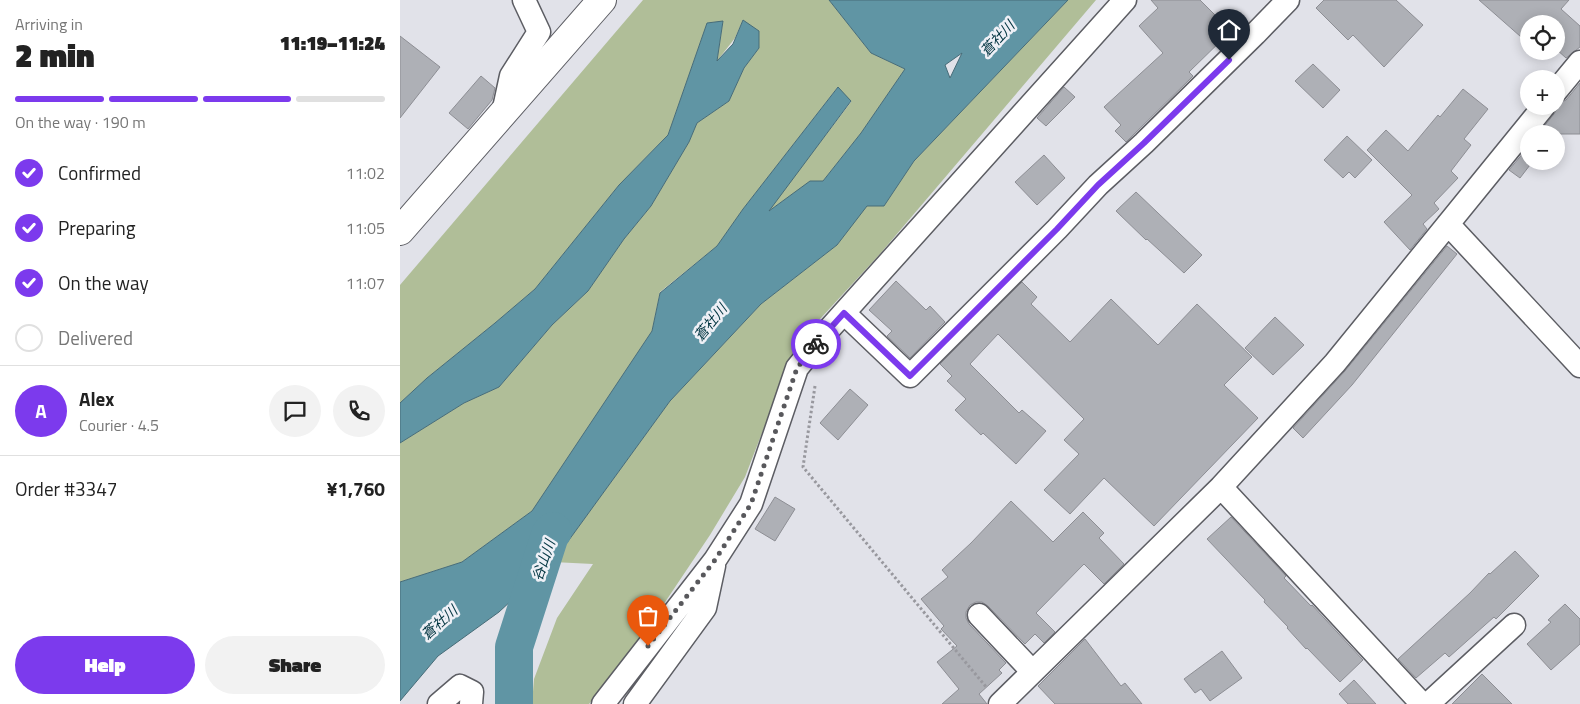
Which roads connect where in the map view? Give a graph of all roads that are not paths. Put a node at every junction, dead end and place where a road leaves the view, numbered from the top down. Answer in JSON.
{"nodes":[{"id":1,"x":524,"y":0,"type":"edge"},
{"id":2,"x":602,"y":0,"type":"edge"},
{"id":3,"x":1125,"y":0,"type":"edge"},
{"id":4,"x":1288,"y":0,"type":"edge"},
{"id":5,"x":1580,"y":62,"type":"edge"},
{"id":6,"x":1565,"y":80,"type":"edge"},
{"id":7,"x":503,"y":114,"type":"junction"},
{"id":8,"x":1537,"y":115,"type":"edge"},
{"id":9,"x":1448,"y":224,"type":"junction"},
{"id":10,"x":400,"y":231,"type":"edge"},
{"id":11,"x":844,"y":313,"type":"junction"},
{"id":12,"x":1580,"y":366,"type":"edge"},
{"id":13,"x":1222,"y":487,"type":"junction"},
{"id":14,"x":715,"y":560,"type":"junction"},
{"id":15,"x":979,"y":615,"type":"dead end"},
{"id":16,"x":1514,"y":625,"type":"dead end"},
{"id":17,"x":1032,"y":671,"type":"junction"},
{"id":18,"x":439,"y":704,"type":"edge"},
{"id":19,"x":471,"y":704,"type":"edge"},
{"id":20,"x":603,"y":704,"type":"edge"},
{"id":21,"x":635,"y":704,"type":"edge"},
{"id":22,"x":999,"y":704,"type":"edge"},
{"id":23,"x":1422,"y":704,"type":"edge"},
{"id":24,"x":1428,"y":704,"type":"edge"}],
"edges":[{"from":1,"to":7,"type":"street"},
{"from":2,"to":7,"type":"street"},
{"from":3,"to":11,"type":"street"},
{"from":4,"to":11,"type":"street"},
{"from":5,"to":6,"type":"street"},
{"from":7,"to":10,"type":"street"},
{"from":8,"to":9,"type":"street"},
{"from":9,"to":12,"type":"street"},
{"from":9,"to":13,"type":"street"},
{"from":11,"to":14,"type":"street"},
{"from":13,"to":17,"type":"street"},
{"from":13,"to":23,"type":"street"},
{"from":14,"to":20,"type":"street"},
{"from":14,"to":21,"type":"street"},
{"from":15,"to":17,"type":"street"},
{"from":16,"to":24,"type":"street"},
{"from":17,"to":22,"type":"street"},
{"from":18,"to":19,"type":"street"}]}
